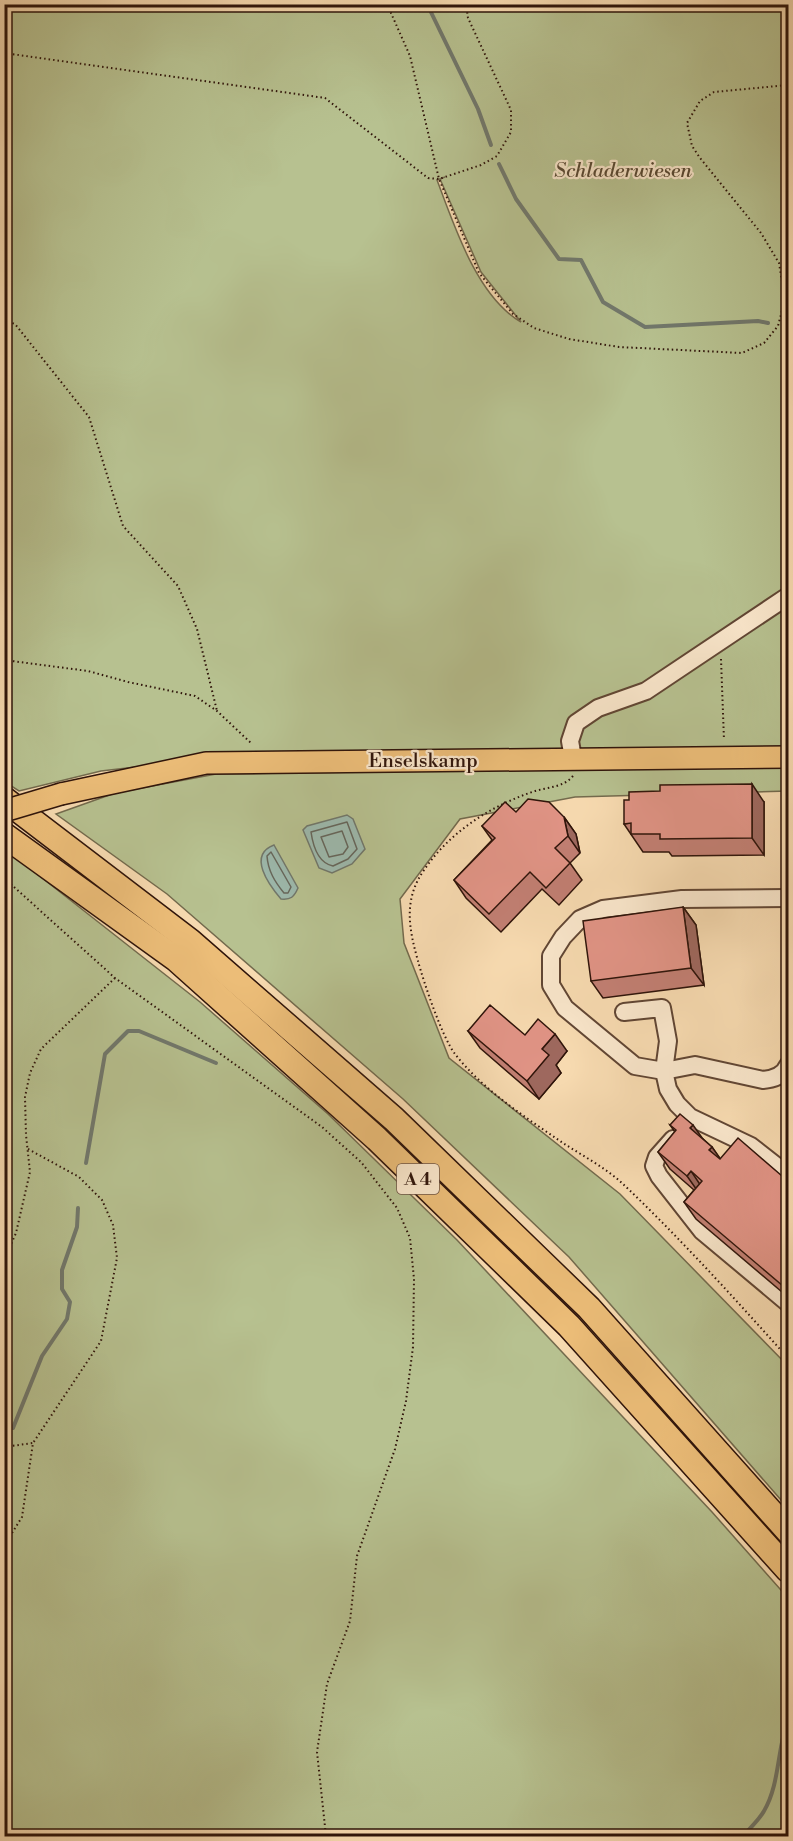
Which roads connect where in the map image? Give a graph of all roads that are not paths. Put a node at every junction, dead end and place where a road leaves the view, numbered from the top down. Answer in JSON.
{"nodes":[{"id":1,"x":789,"y":596,"type":"edge"},
{"id":2,"x":789,"y":757,"type":"edge"},
{"id":3,"x":573,"y":758,"type":"junction"},
{"id":4,"x":4,"y":799,"type":"edge"},
{"id":5,"x":4,"y":811,"type":"edge"},
{"id":6,"x":4,"y":835,"type":"edge"},
{"id":7,"x":789,"y":898,"type":"edge"},
{"id":8,"x":624,"y":1012,"type":"dead end"},
{"id":9,"x":789,"y":1065,"type":"edge"},
{"id":10,"x":664,"y":1071,"type":"junction"},
{"id":11,"x":690,"y":1117,"type":"junction"},
{"id":12,"x":789,"y":1175,"type":"edge"},
{"id":13,"x":789,"y":1303,"type":"edge"},
{"id":14,"x":789,"y":1531,"type":"edge"},
{"id":15,"x":789,"y":1570,"type":"edge"}],
"edges":[{"from":1,"to":3,"type":"street"},
{"from":2,"to":3,"type":"main road","name":"Enselskamp"},
{"from":3,"to":5,"type":"main road","name":"Enselskamp","bridge":true},
{"from":4,"to":14,"type":"highway","number":"A 4"},
{"from":6,"to":15,"type":"highway","number":"A 4"},
{"from":7,"to":10,"type":"street"},
{"from":8,"to":10,"type":"street"},
{"from":9,"to":10,"type":"street"},
{"from":10,"to":11,"type":"street"},
{"from":11,"to":12,"type":"street"},
{"from":11,"to":13,"type":"street"}]}
